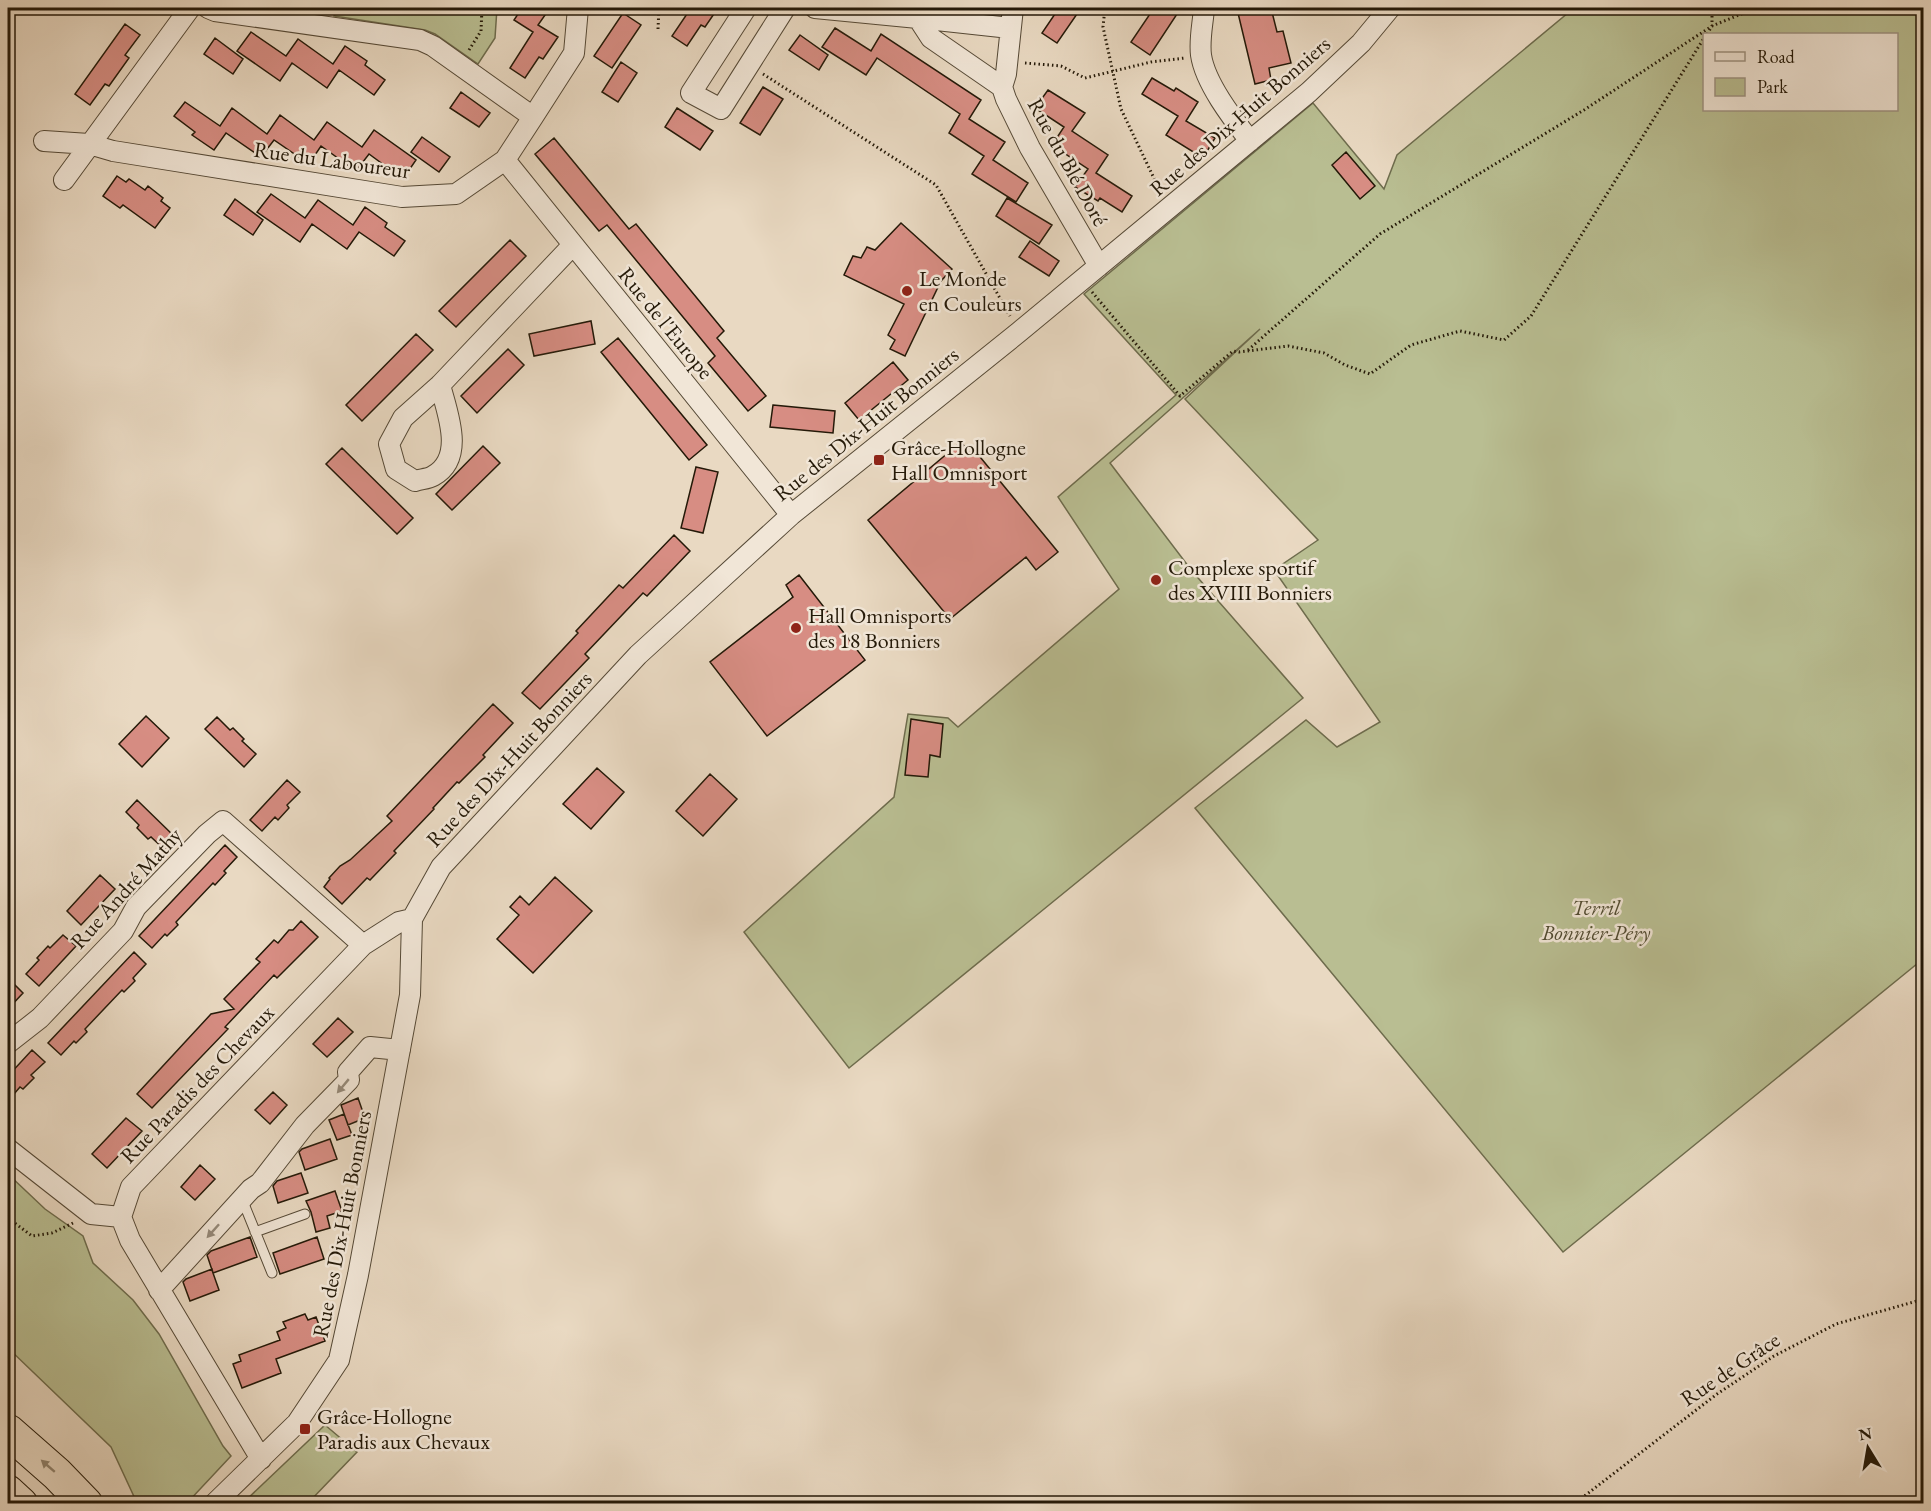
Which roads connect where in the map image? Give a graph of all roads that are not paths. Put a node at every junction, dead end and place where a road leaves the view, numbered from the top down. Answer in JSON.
{"nodes":[{"id":1,"x":190,"y":8,"type":"edge"},
{"id":2,"x":208,"y":8,"type":"edge"},
{"id":3,"x":578,"y":8,"type":"edge"},
{"id":4,"x":746,"y":8,"type":"edge"},
{"id":5,"x":785,"y":8,"type":"edge"},
{"id":6,"x":815,"y":8,"type":"edge"},
{"id":7,"x":1013,"y":8,"type":"edge"},
{"id":8,"x":1204,"y":8,"type":"edge"},
{"id":9,"x":1390,"y":8,"type":"edge"},
{"id":10,"x":918,"y":18,"type":"junction"},
{"id":11,"x":1010,"y":28,"type":"junction"},
{"id":12,"x":1002,"y":87,"type":"junction"},
{"id":13,"x":533,"y":117,"type":"junction"},
{"id":14,"x":44,"y":141,"type":"dead end"},
{"id":15,"x":1250,"y":141,"type":"junction"},
{"id":16,"x":89,"y":144,"type":"junction"},
{"id":17,"x":505,"y":160,"type":"junction"},
{"id":18,"x":64,"y":180,"type":"dead end"},
{"id":19,"x":572,"y":246,"type":"junction"},
{"id":20,"x":1099,"y":266,"type":"junction"},
{"id":21,"x":441,"y":385,"type":"junction"},
{"id":22,"x":791,"y":515,"type":"junction"},
{"id":23,"x":412,"y":919,"type":"junction"},
{"id":24,"x":363,"y":945,"type":"junction"},
{"id":25,"x":8,"y":1043,"type":"edge"},
{"id":26,"x":400,"y":1050,"type":"junction"},
{"id":27,"x":8,"y":1149,"type":"edge"},
{"id":28,"x":242,"y":1199,"type":"junction"},
{"id":29,"x":305,"y":1214,"type":"dead end"},
{"id":30,"x":121,"y":1217,"type":"junction"},
{"id":31,"x":255,"y":1232,"type":"junction"},
{"id":32,"x":272,"y":1273,"type":"dead end"},
{"id":33,"x":159,"y":1290,"type":"junction"},
{"id":34,"x":8,"y":1431,"type":"edge"},
{"id":35,"x":261,"y":1459,"type":"junction"},
{"id":36,"x":8,"y":1492,"type":"edge"},
{"id":37,"x":219,"y":1498,"type":"edge"},
{"id":38,"x":21,"y":1503,"type":"edge"},
{"id":39,"x":86,"y":1503,"type":"edge"}],
"edges":[{"from":1,"to":16,"type":"street"},
{"from":2,"to":13,"type":"street"},
{"from":3,"to":13,"type":"street","name":"Rue du Laboureur"},
{"from":4,"to":5,"type":"street"},
{"from":6,"to":10,"type":"street"},
{"from":7,"to":11,"type":"street","name":"Rue du Blé Doré"},
{"from":8,"to":15,"type":"street"},
{"from":9,"to":15,"type":"street","name":"Rue des Dix-Huit Bonniers"},
{"from":10,"to":11,"type":"street"},
{"from":10,"to":12,"type":"street"},
{"from":11,"to":12,"type":"street","name":"Rue du Blé Doré"},
{"from":12,"to":20,"type":"street","name":"Rue du Blé Doré"},
{"from":13,"to":17,"type":"street","name":"Rue du Laboureur"},
{"from":14,"to":16,"type":"street","name":"Rue du Laboureur"},
{"from":15,"to":20,"type":"street","name":"Rue des Dix-Huit Bonniers"},
{"from":16,"to":17,"type":"street","name":"Rue du Laboureur"},
{"from":16,"to":18,"type":"street"},
{"from":17,"to":19,"type":"street","name":"Rue de l'Europe"},
{"from":19,"to":21,"type":"street"},
{"from":19,"to":22,"type":"street","name":"Rue de l'Europe"},
{"from":20,"to":22,"type":"street","name":"Rue des Dix-Huit Bonniers"},
{"from":21,"to":21,"type":"street"},
{"from":22,"to":23,"type":"street","name":"Rue des Dix-Huit Bonniers"},
{"from":23,"to":24,"type":"street"},
{"from":23,"to":26,"type":"street","name":"Rue des Dix-Huit Bonniers"},
{"from":24,"to":25,"type":"street","name":"Rue André Mathy"},
{"from":24,"to":30,"type":"street","name":"Rue Paradis des Chevaux"},
{"from":26,"to":28,"type":"street","name":"Rue des Dix-Huit Bonniers","one_way":true},
{"from":26,"to":35,"type":"street","name":"Rue des Dix-Huit Bonniers"},
{"from":27,"to":30,"type":"street"},
{"from":28,"to":31,"type":"lane"},
{"from":28,"to":33,"type":"street","name":"Rue des Dix-Huit Bonniers","one_way":true},
{"from":29,"to":31,"type":"lane"},
{"from":30,"to":33,"type":"street"},
{"from":31,"to":32,"type":"lane"},
{"from":33,"to":35,"type":"street"},
{"from":39,"to":34,"type":"highway","one_way":true},
{"from":35,"to":37,"type":"street","name":"Rue des Dix-Huit Bonniers"},
{"from":36,"to":38,"type":"highway"}]}
